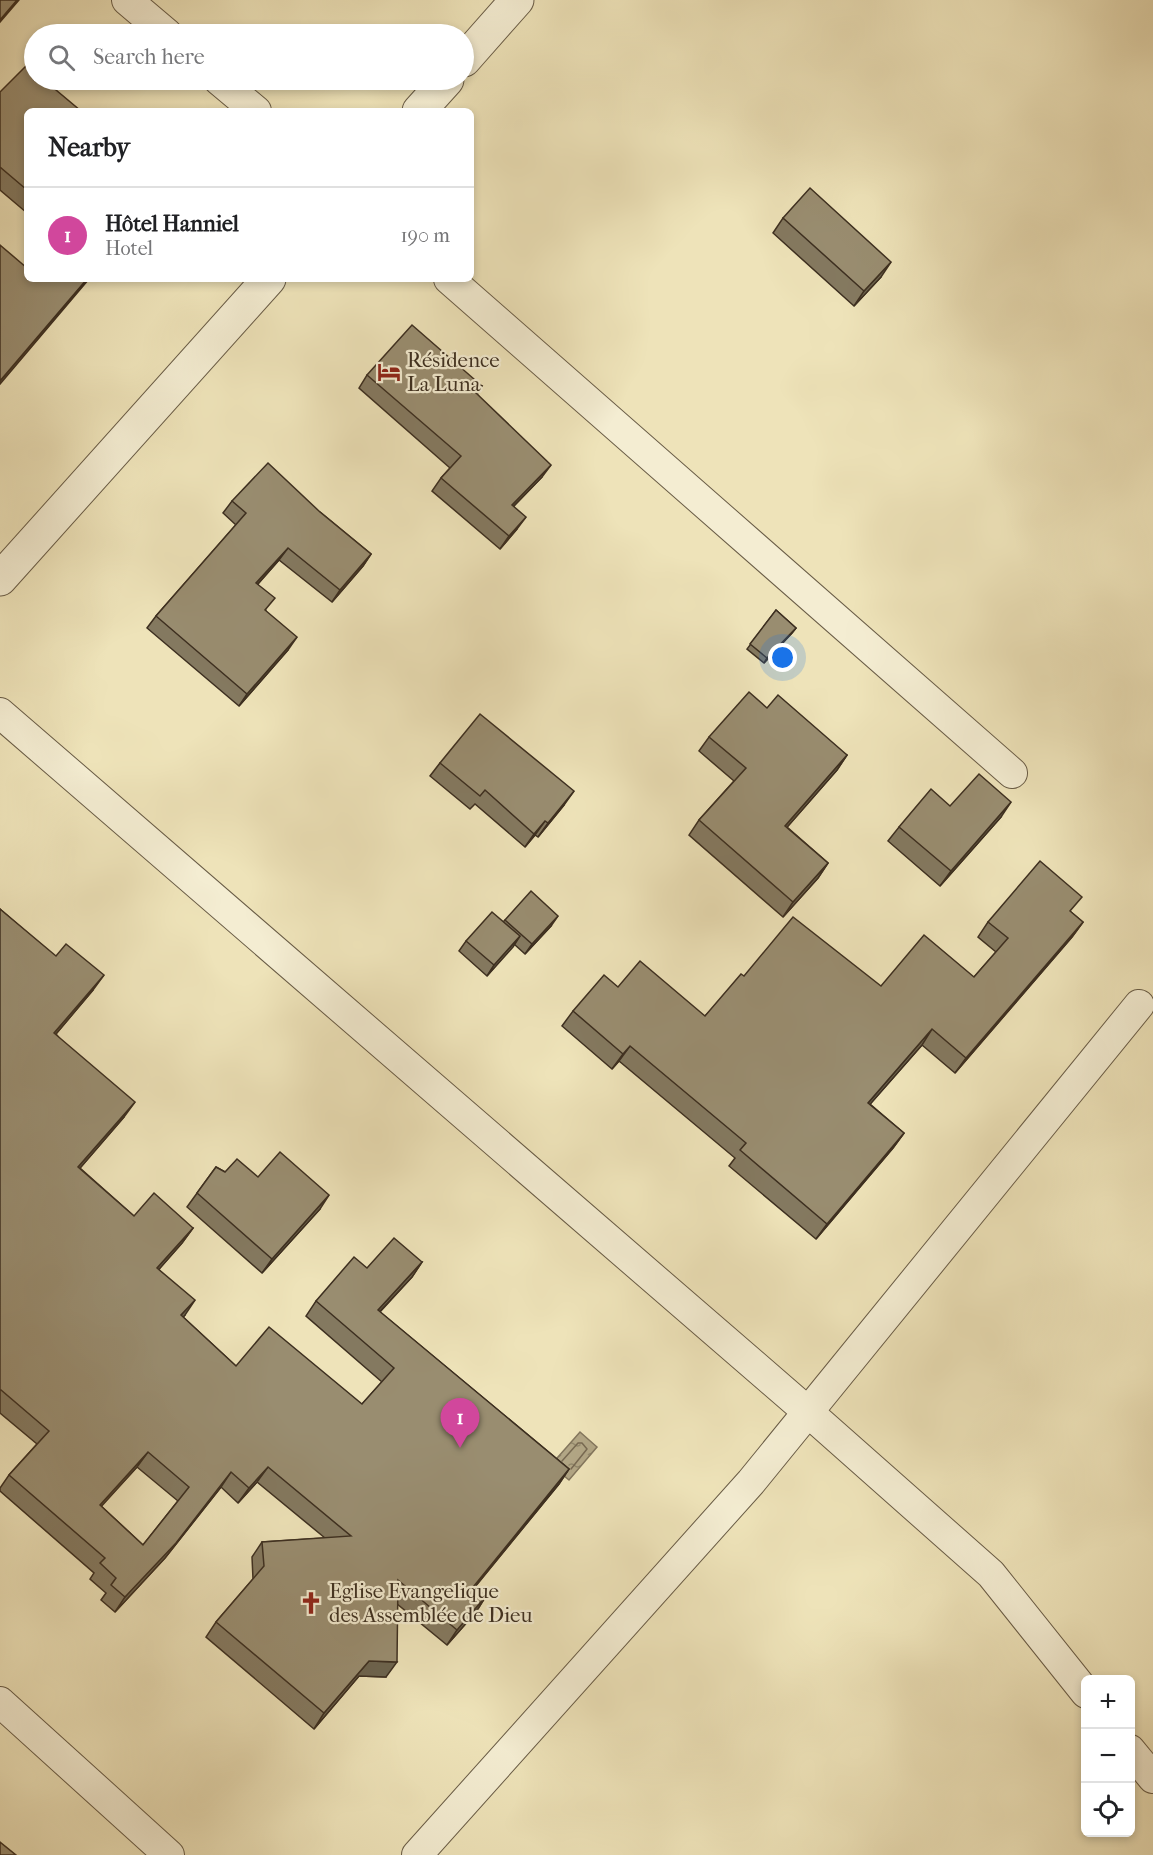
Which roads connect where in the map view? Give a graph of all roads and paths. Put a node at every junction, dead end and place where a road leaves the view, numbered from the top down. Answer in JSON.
{"nodes":[{"id":1,"x":127,"y":0,"type":"edge"},
{"id":2,"x":517,"y":0,"type":"edge"},
{"id":3,"x":155,"y":24,"type":"edge"},
{"id":4,"x":474,"y":49,"type":"edge"},
{"id":5,"x":231,"y":90,"type":"edge"},
{"id":6,"x":438,"y":90,"type":"edge"},
{"id":7,"x":252,"y":108,"type":"edge"},
{"id":8,"x":422,"y":108,"type":"edge"},
{"id":9,"x":266,"y":282,"type":"edge"},
{"id":10,"x":452,"y":282,"type":"edge"},
{"id":11,"x":0,"y":579,"type":"edge"},
{"id":12,"x":0,"y":713,"type":"edge"},
{"id":13,"x":1012,"y":773,"type":"dead end"},
{"id":14,"x":1139,"y":1005,"type":"dead end"},
{"id":15,"x":808,"y":1412,"type":"junction"},
{"id":16,"x":1081,"y":1687,"type":"edge"},
{"id":17,"x":0,"y":1702,"type":"edge"},
{"id":18,"x":1135,"y":1755,"type":"edge"},
{"id":19,"x":1153,"y":1778,"type":"edge"},
{"id":20,"x":169,"y":1855,"type":"edge"},
{"id":21,"x":417,"y":1855,"type":"edge"}],
"edges":[{"from":1,"to":3,"type":"street"},
{"from":2,"to":4,"type":"street"},
{"from":5,"to":7,"type":"street"},
{"from":6,"to":8,"type":"street"},
{"from":9,"to":11,"type":"street"},
{"from":10,"to":13,"type":"street"},
{"from":12,"to":15,"type":"street"},
{"from":14,"to":15,"type":"street"},
{"from":15,"to":16,"type":"street"},
{"from":15,"to":21,"type":"street"},
{"from":17,"to":20,"type":"street"},
{"from":18,"to":19,"type":"street"}]}
